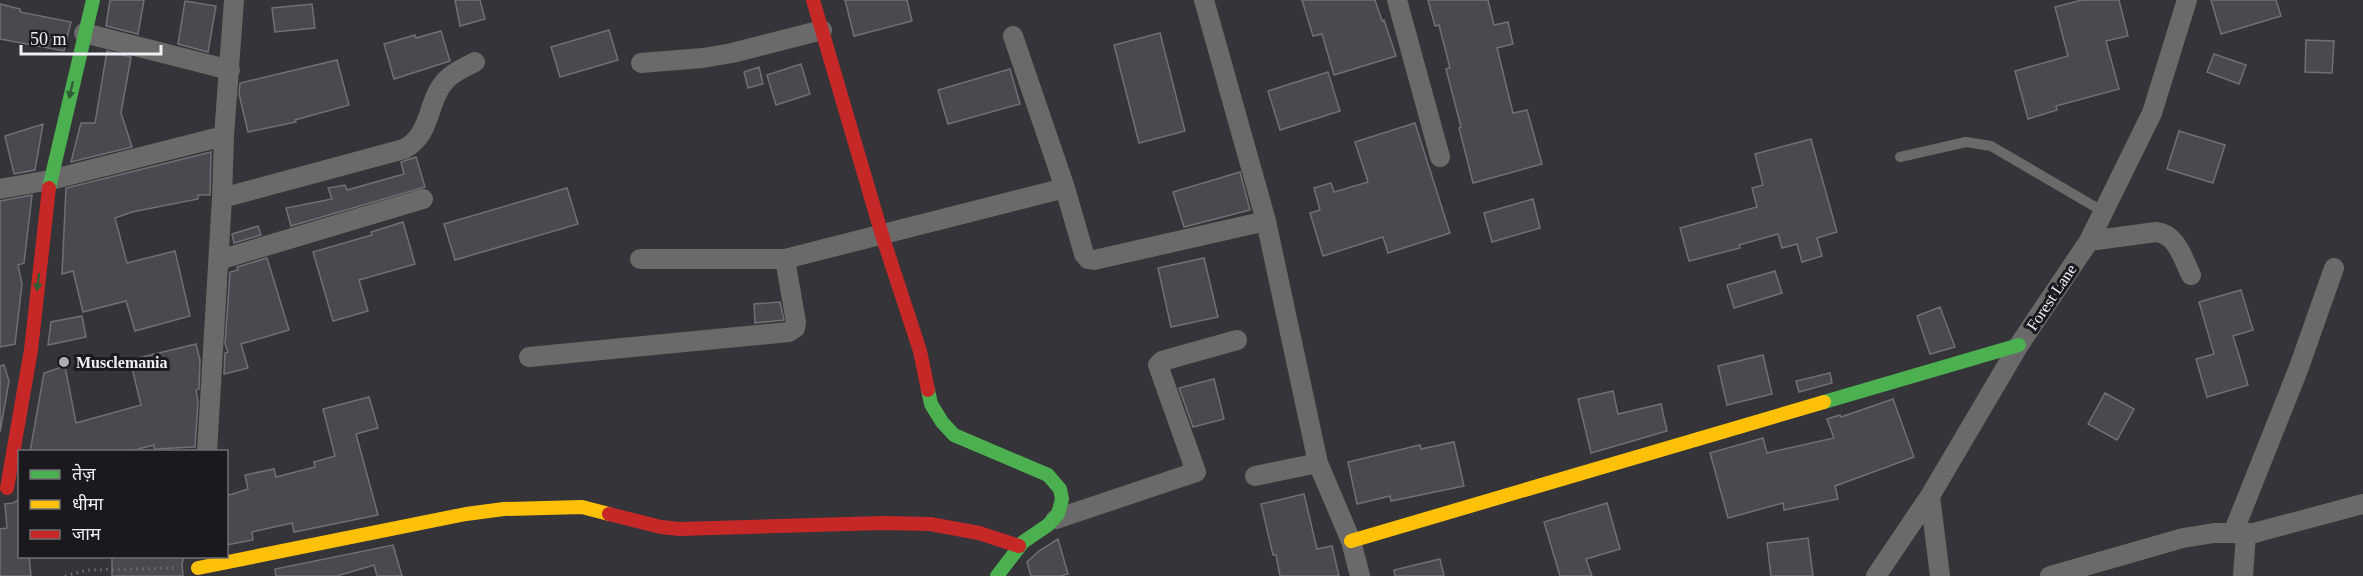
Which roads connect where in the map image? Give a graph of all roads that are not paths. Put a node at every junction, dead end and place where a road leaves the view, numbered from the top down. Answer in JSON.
{"nodes":[{"id":1,"x":93,"y":0,"type":"edge"},
{"id":2,"x":234,"y":0,"type":"edge"},
{"id":3,"x":813,"y":0,"type":"edge"},
{"id":4,"x":1204,"y":0,"type":"edge"},
{"id":5,"x":1397,"y":0,"type":"edge"},
{"id":6,"x":2187,"y":0,"type":"edge"},
{"id":7,"x":822,"y":30,"type":"junction"},
{"id":8,"x":84,"y":33,"type":"junction"},
{"id":9,"x":1013,"y":36,"type":"dead end"},
{"id":10,"x":475,"y":62,"type":"dead end"},
{"id":11,"x":641,"y":63,"type":"dead end"},
{"id":12,"x":230,"y":70,"type":"junction"},
{"id":13,"x":224,"y":136,"type":"junction"},
{"id":14,"x":1440,"y":157,"type":"dead end"},
{"id":15,"x":1900,"y":157,"type":"dead end"},
{"id":16,"x":50,"y":180,"type":"junction"},
{"id":17,"x":1065,"y":188,"type":"junction"},
{"id":18,"x":0,"y":189,"type":"edge"},
{"id":19,"x":222,"y":198,"type":"junction"},
{"id":20,"x":423,"y":199,"type":"dead end"},
{"id":21,"x":2104,"y":212,"type":"junction"},
{"id":22,"x":1266,"y":221,"type":"junction"},
{"id":23,"x":882,"y":235,"type":"junction"},
{"id":24,"x":2090,"y":241,"type":"junction"},
{"id":25,"x":640,"y":259,"type":"dead end"},
{"id":26,"x":785,"y":259,"type":"junction"},
{"id":27,"x":219,"y":260,"type":"junction"},
{"id":28,"x":2334,"y":268,"type":"dead end"},
{"id":29,"x":2191,"y":275,"type":"dead end"},
{"id":30,"x":1237,"y":340,"type":"dead end"},
{"id":31,"x":2019,"y":345,"type":"junction"},
{"id":32,"x":530,"y":357,"type":"dead end"},
{"id":33,"x":207,"y":450,"type":"edge"},
{"id":34,"x":1318,"y":463,"type":"junction"},
{"id":35,"x":1255,"y":477,"type":"dead end"},
{"id":36,"x":9,"y":487,"type":"edge"},
{"id":37,"x":1930,"y":496,"type":"junction"},
{"id":38,"x":2363,"y":504,"type":"edge"},
{"id":39,"x":1056,"y":519,"type":"junction"},
{"id":40,"x":2240,"y":534,"type":"junction"},
{"id":41,"x":1350,"y":541,"type":"junction"},
{"id":42,"x":1019,"y":546,"type":"junction"},
{"id":43,"x":198,"y":567,"type":"edge"},
{"id":44,"x":997,"y":576,"type":"edge"},
{"id":45,"x":1360,"y":576,"type":"edge"},
{"id":46,"x":1876,"y":576,"type":"edge"},
{"id":47,"x":1940,"y":576,"type":"edge"},
{"id":48,"x":2050,"y":576,"type":"edge"},
{"id":49,"x":2243,"y":576,"type":"edge"}],
"edges":[{"from":1,"to":8,"type":"street"},
{"from":2,"to":12,"type":"street"},
{"from":3,"to":7,"type":"street"},
{"from":4,"to":22,"type":"street"},
{"from":5,"to":14,"type":"street"},
{"from":6,"to":21,"type":"street","name":"Forest Lane"},
{"from":7,"to":11,"type":"street"},
{"from":7,"to":23,"type":"street"},
{"from":8,"to":12,"type":"street"},
{"from":8,"to":16,"type":"street","one_way":true},
{"from":9,"to":17,"type":"street"},
{"from":10,"to":19,"type":"street"},
{"from":12,"to":13,"type":"street"},
{"from":13,"to":16,"type":"street"},
{"from":13,"to":19,"type":"street"},
{"from":15,"to":21,"type":"lane"},
{"from":16,"to":18,"type":"street"},
{"from":16,"to":36,"type":"street","one_way":true},
{"from":17,"to":22,"type":"street"},
{"from":17,"to":23,"type":"street"},
{"from":19,"to":27,"type":"street"},
{"from":20,"to":27,"type":"street"},
{"from":21,"to":24,"type":"street","name":"Forest Lane"},
{"from":22,"to":34,"type":"street"},
{"from":23,"to":26,"type":"street"},
{"from":23,"to":39,"type":"street"},
{"from":24,"to":29,"type":"street"},
{"from":24,"to":31,"type":"street","name":"Forest Lane"},
{"from":25,"to":26,"type":"street"},
{"from":26,"to":32,"type":"street"},
{"from":27,"to":33,"type":"street"},
{"from":28,"to":40,"type":"street"},
{"from":30,"to":39,"type":"street"},
{"from":31,"to":37,"type":"street","name":"Forest Lane"},
{"from":31,"to":41,"type":"street"},
{"from":34,"to":35,"type":"street"},
{"from":34,"to":41,"type":"street"},
{"from":37,"to":46,"type":"street","name":"Forest Lane"},
{"from":37,"to":47,"type":"street"},
{"from":38,"to":40,"type":"street"},
{"from":39,"to":42,"type":"street"},
{"from":40,"to":48,"type":"street"},
{"from":40,"to":49,"type":"street"},
{"from":41,"to":45,"type":"street"},
{"from":42,"to":43,"type":"street"},
{"from":42,"to":44,"type":"street"}]}
